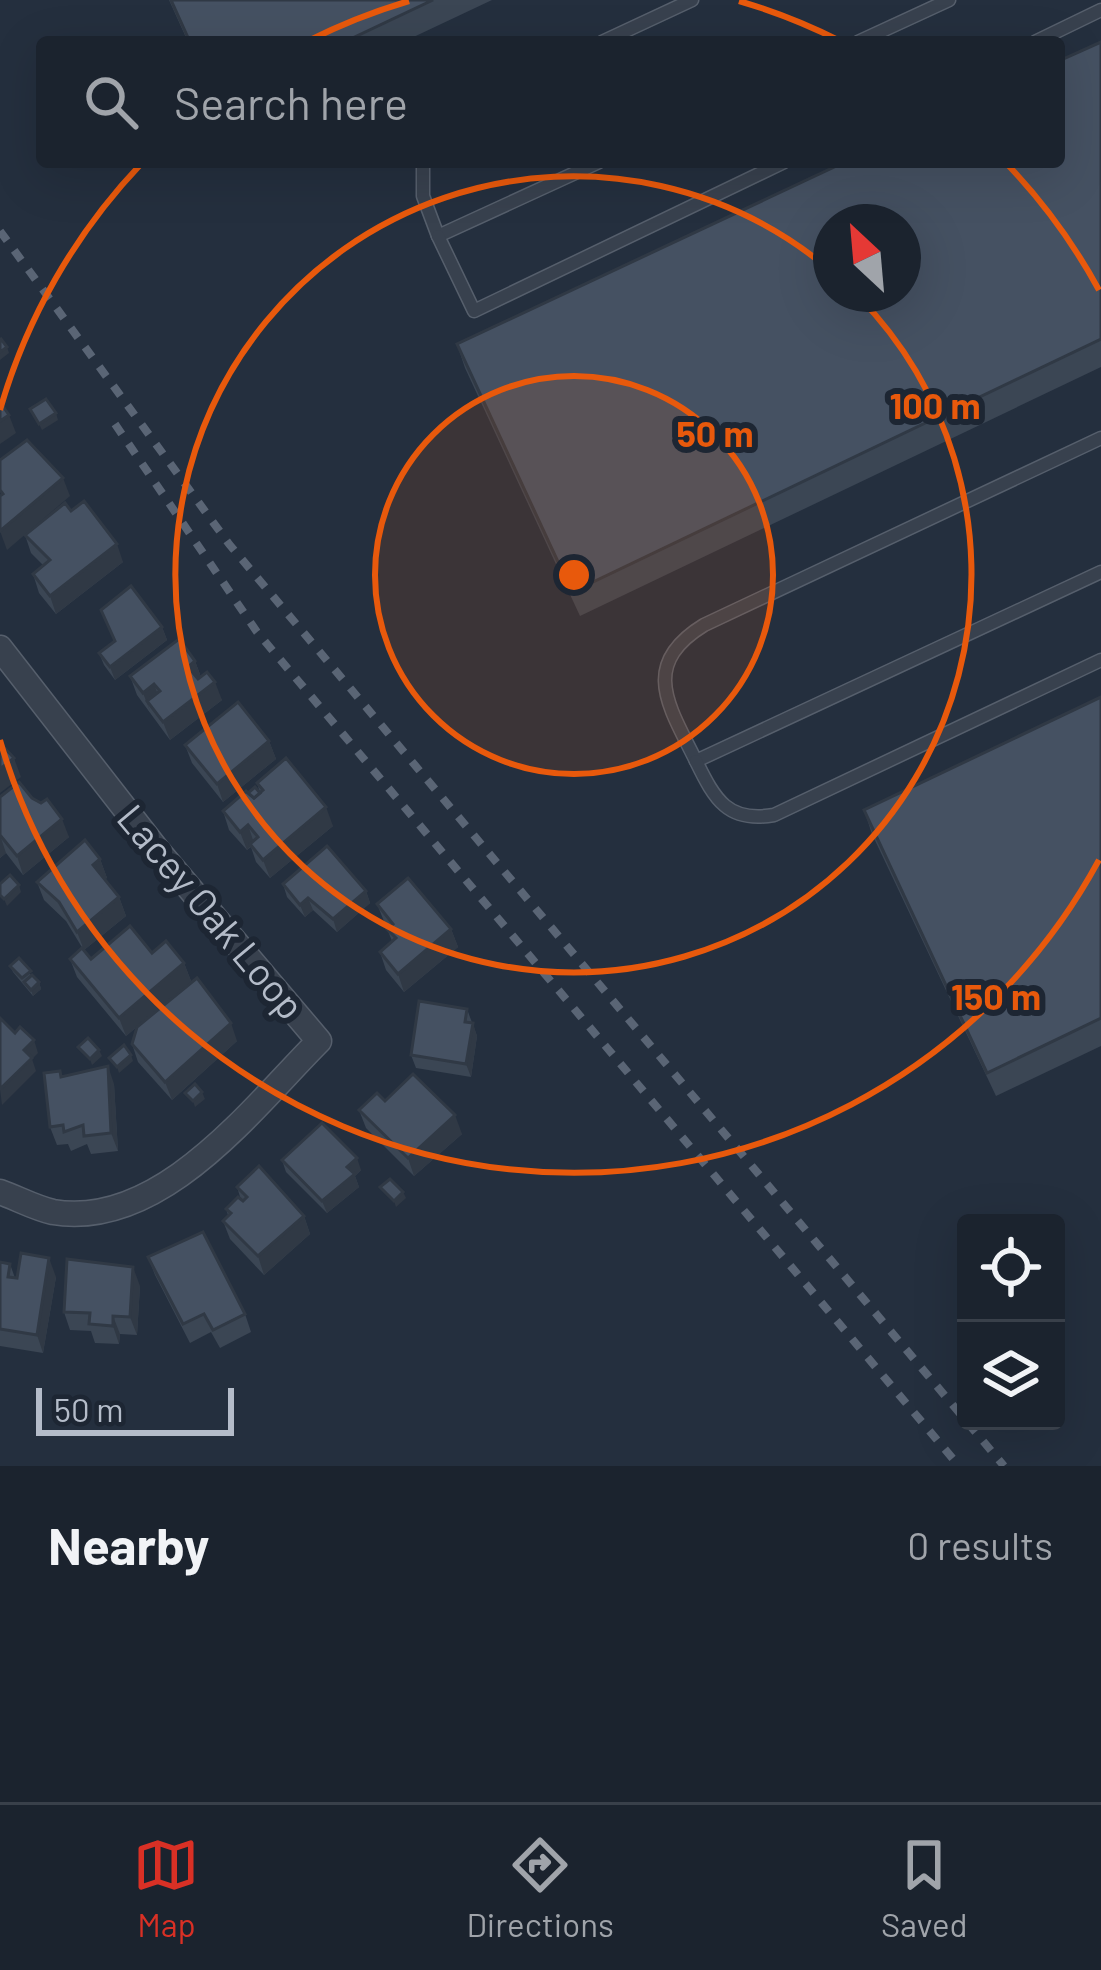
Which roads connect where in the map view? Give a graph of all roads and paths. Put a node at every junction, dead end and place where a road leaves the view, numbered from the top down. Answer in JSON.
{"nodes":[{"id":1,"x":692,"y":0,"type":"edge"},
{"id":2,"x":949,"y":0,"type":"edge"},
{"id":3,"x":1101,"y":10,"type":"edge"},
{"id":4,"x":615,"y":36,"type":"edge"},
{"id":5,"x":871,"y":36,"type":"edge"},
{"id":6,"x":1047,"y":36,"type":"edge"},
{"id":7,"x":423,"y":168,"type":"edge"},
{"id":8,"x":586,"y":168,"type":"edge"},
{"id":9,"x":772,"y":168,"type":"edge"},
{"id":10,"x":438,"y":236,"type":"junction"},
{"id":11,"x":1101,"y":438,"type":"edge"},
{"id":12,"x":1101,"y":572,"type":"edge"},
{"id":13,"x":0,"y":648,"type":"edge"},
{"id":14,"x":1101,"y":660,"type":"edge"},
{"id":15,"x":696,"y":761,"type":"junction"},
{"id":16,"x":0,"y":1192,"type":"edge"}],
"edges":[{"from":1,"to":4,"type":"lane"},
{"from":2,"to":5,"type":"lane"},
{"from":3,"to":6,"type":"lane"},
{"from":7,"to":10,"type":"lane"},
{"from":8,"to":10,"type":"lane"},
{"from":9,"to":10,"type":"lane"},
{"from":11,"to":15,"type":"lane"},
{"from":12,"to":15,"type":"lane"},
{"from":13,"to":16,"type":"street","name":"Lacey Oak Loop"},
{"from":14,"to":15,"type":"lane"}]}
